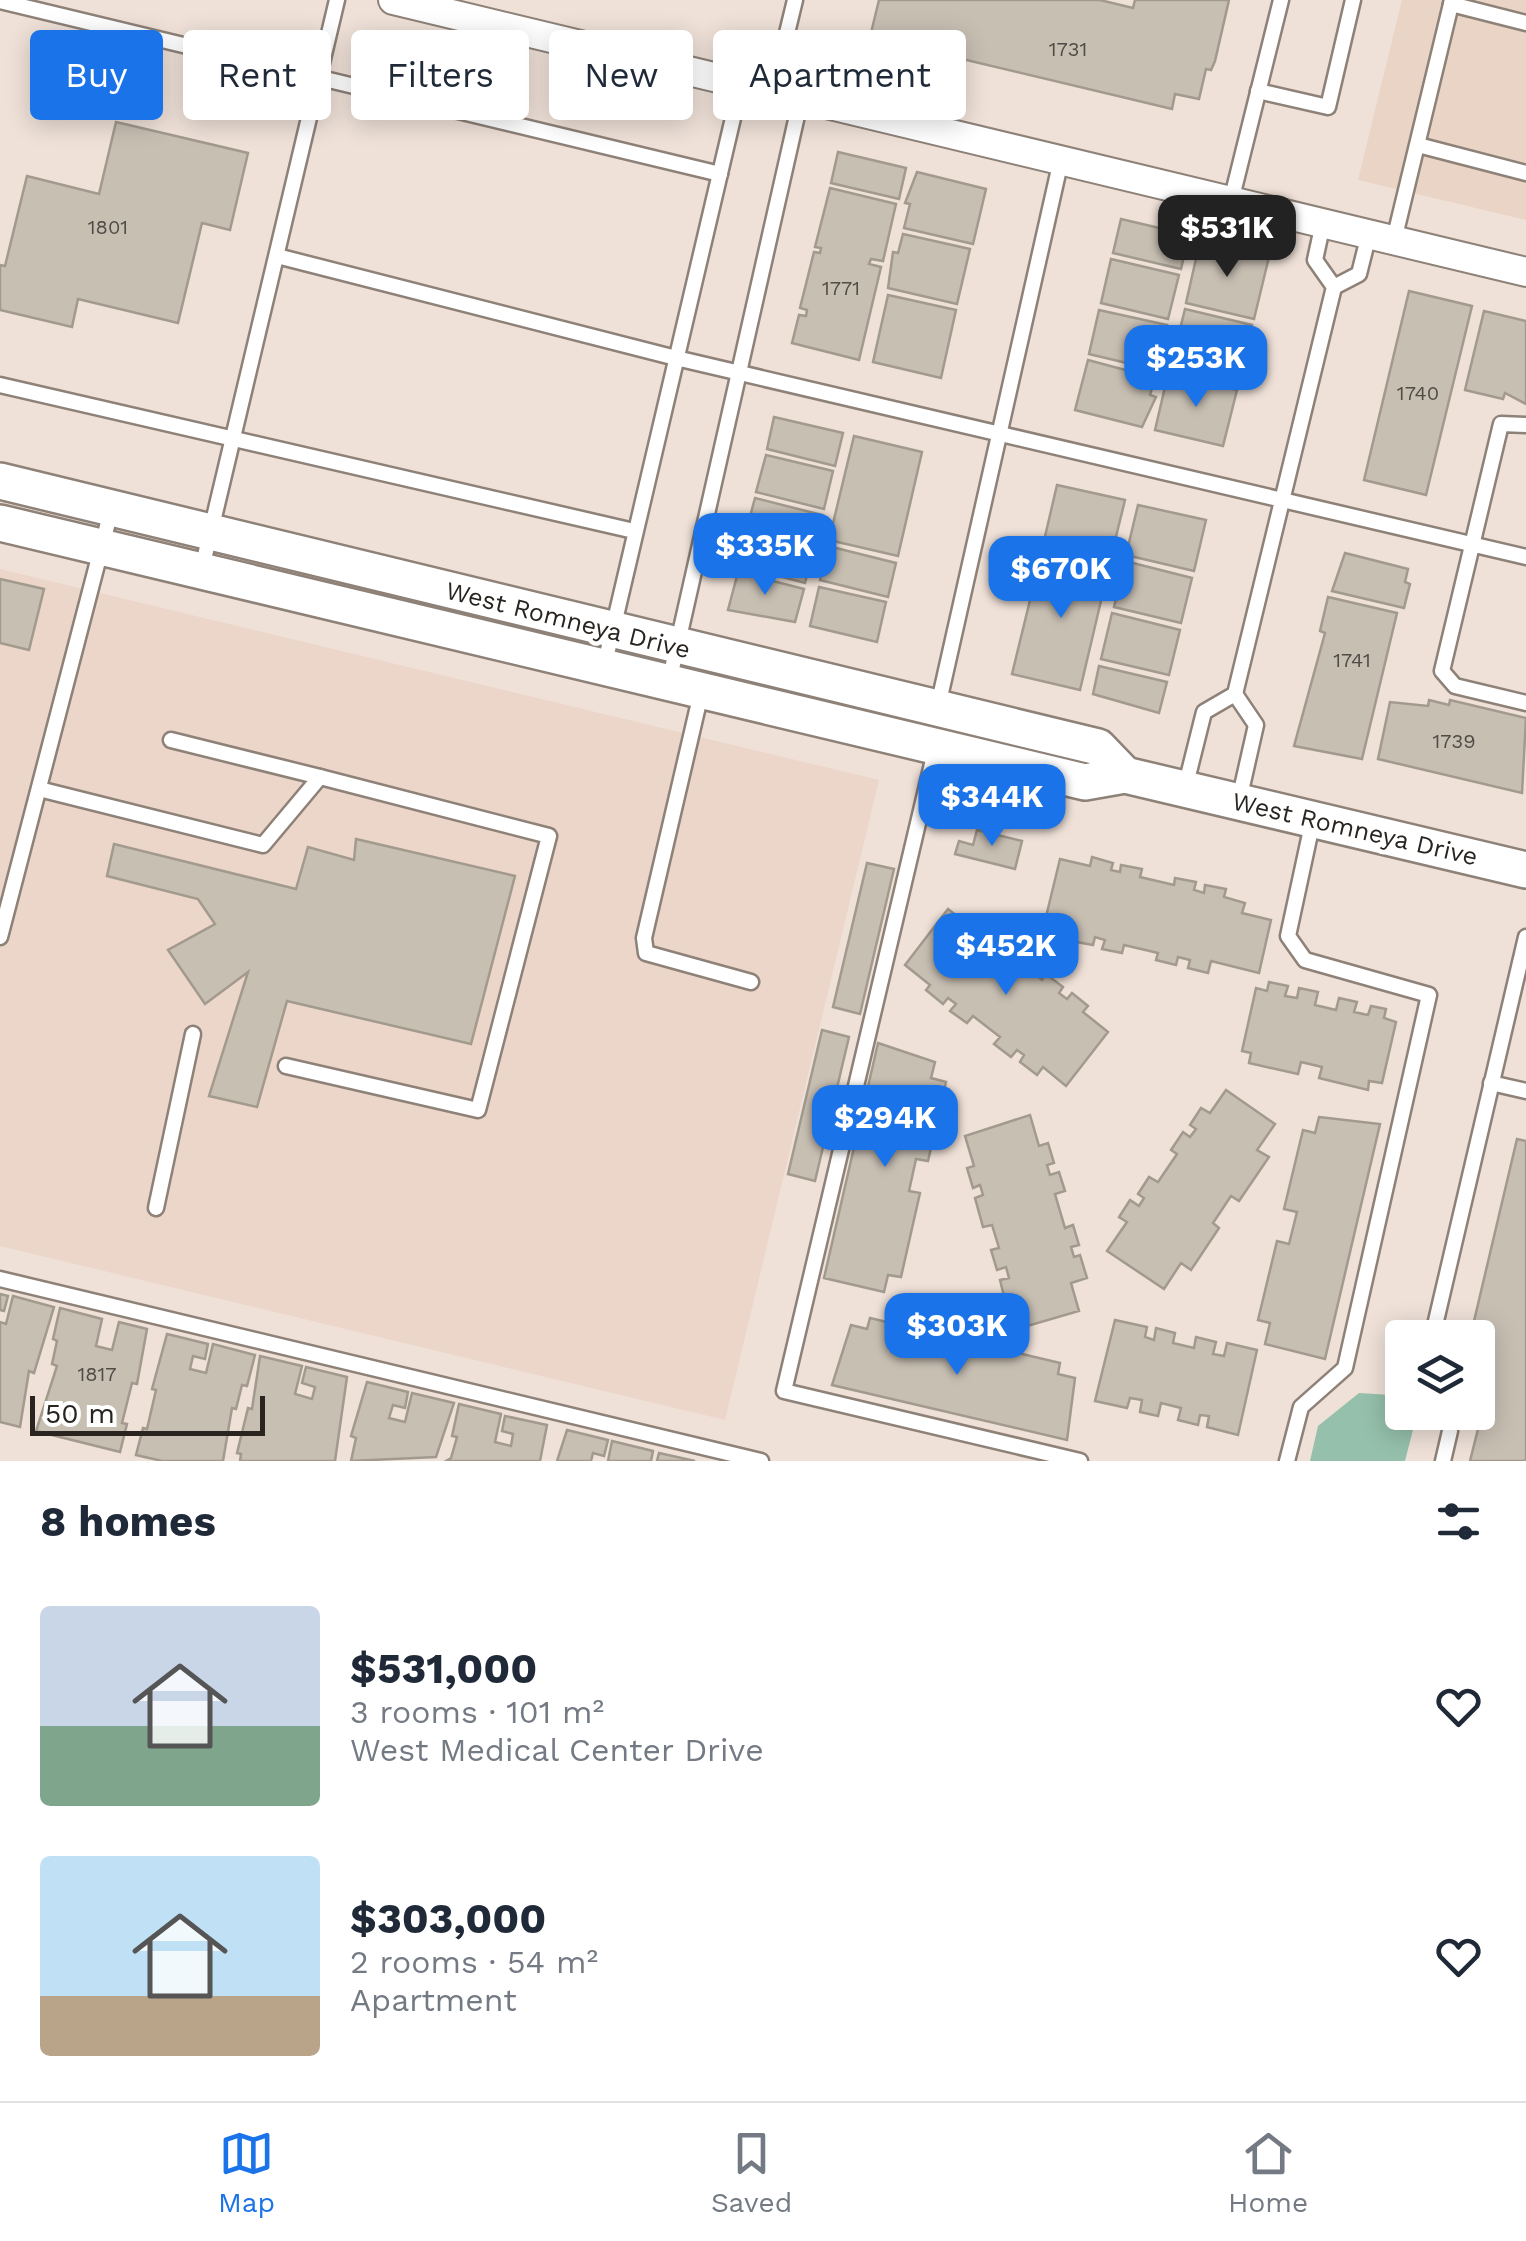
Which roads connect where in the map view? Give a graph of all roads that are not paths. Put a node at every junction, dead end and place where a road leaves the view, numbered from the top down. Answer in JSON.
{"nodes":[{"id":1,"x":338,"y":0,"type":"edge"},
{"id":2,"x":393,"y":0,"type":"edge"},
{"id":3,"x":794,"y":0,"type":"edge"},
{"id":4,"x":1281,"y":0,"type":"edge"},
{"id":5,"x":1353,"y":0,"type":"edge"},
{"id":6,"x":0,"y":1,"type":"edge"},
{"id":7,"x":1451,"y":2,"type":"edge"},
{"id":8,"x":1526,"y":23,"type":"edge"},
{"id":9,"x":331,"y":30,"type":"edge"},
{"id":10,"x":787,"y":30,"type":"edge"},
{"id":11,"x":183,"y":44,"type":"edge"},
{"id":12,"x":713,"y":77,"type":"edge"},
{"id":13,"x":331,"y":80,"type":"edge"},
{"id":14,"x":1258,"y":91,"type":"junction"},
{"id":15,"x":310,"y":120,"type":"edge"},
{"id":16,"x":733,"y":120,"type":"edge"},
{"id":17,"x":796,"y":120,"type":"edge"},
{"id":18,"x":893,"y":120,"type":"edge"},
{"id":19,"x":1418,"y":145,"type":"junction"},
{"id":20,"x":1061,"y":160,"type":"junction"},
{"id":21,"x":1526,"y":172,"type":"edge"},
{"id":22,"x":720,"y":174,"type":"junction"},
{"id":23,"x":1231,"y":201,"type":"junction"},
{"id":24,"x":1322,"y":223,"type":"junction"},
{"id":25,"x":1382,"y":237,"type":"junction"},
{"id":26,"x":278,"y":256,"type":"junction"},
{"id":27,"x":1526,"y":272,"type":"edge"},
{"id":28,"x":1334,"y":287,"type":"junction"},
{"id":29,"x":676,"y":358,"type":"junction"},
{"id":30,"x":738,"y":372,"type":"junction"},
{"id":31,"x":0,"y":385,"type":"edge"},
{"id":32,"x":1526,"y":425,"type":"edge"},
{"id":33,"x":999,"y":433,"type":"junction"},
{"id":34,"x":234,"y":441,"type":"junction"},
{"id":35,"x":0,"y":481,"type":"edge"},
{"id":36,"x":1282,"y":500,"type":"junction"},
{"id":37,"x":111,"y":510,"type":"junction"},
{"id":38,"x":0,"y":523,"type":"edge"},
{"id":39,"x":634,"y":531,"type":"junction"},
{"id":40,"x":210,"y":534,"type":"junction"},
{"id":41,"x":1472,"y":544,"type":"junction"},
{"id":42,"x":102,"y":547,"type":"junction"},
{"id":43,"x":1526,"y":557,"type":"edge"},
{"id":44,"x":202,"y":571,"type":"junction"},
{"id":45,"x":612,"y":630,"type":"junction"},
{"id":46,"x":694,"y":650,"type":"junction"},
{"id":47,"x":604,"y":667,"type":"junction"},
{"id":48,"x":685,"y":686,"type":"junction"},
{"id":49,"x":1236,"y":694,"type":"junction"},
{"id":50,"x":1526,"y":703,"type":"edge"},
{"id":51,"x":937,"y":709,"type":"junction"},
{"id":52,"x":171,"y":740,"type":"dead end"},
{"id":53,"x":936,"y":746,"type":"junction"},
{"id":54,"x":1125,"y":775,"type":"junction"},
{"id":55,"x":320,"y":777,"type":"junction"},
{"id":56,"x":39,"y":789,"type":"junction"},
{"id":57,"x":1185,"y":789,"type":"junction"},
{"id":58,"x":1238,"y":802,"type":"junction"},
{"id":59,"x":1314,"y":820,"type":"junction"},
{"id":60,"x":1526,"y":870,"type":"edge"},
{"id":61,"x":1526,"y":936,"type":"edge"},
{"id":62,"x":0,"y":937,"type":"edge"},
{"id":63,"x":751,"y":982,"type":"dead end"},
{"id":64,"x":193,"y":1034,"type":"dead end"},
{"id":65,"x":286,"y":1066,"type":"dead end"},
{"id":66,"x":1491,"y":1083,"type":"junction"},
{"id":67,"x":1526,"y":1091,"type":"edge"},
{"id":68,"x":156,"y":1208,"type":"dead end"},
{"id":69,"x":0,"y":1279,"type":"edge"},
{"id":70,"x":1436,"y":1320,"type":"edge"},
{"id":71,"x":1450,"y":1430,"type":"edge"},
{"id":72,"x":761,"y":1461,"type":"edge"},
{"id":73,"x":1080,"y":1461,"type":"edge"},
{"id":74,"x":1287,"y":1461,"type":"edge"},
{"id":75,"x":1443,"y":1461,"type":"edge"}],
"edges":[{"from":1,"to":9,"type":"lane"},
{"from":2,"to":12,"type":"street"},
{"from":3,"to":10,"type":"lane"},
{"from":4,"to":14,"type":"lane"},
{"from":5,"to":14,"type":"lane"},
{"from":6,"to":11,"type":"lane"},
{"from":7,"to":8,"type":"lane"},
{"from":7,"to":19,"type":"lane"},
{"from":13,"to":22,"type":"lane"},
{"from":14,"to":23,"type":"lane"},
{"from":15,"to":26,"type":"lane"},
{"from":16,"to":22,"type":"lane"},
{"from":17,"to":30,"type":"lane"},
{"from":18,"to":20,"type":"street"},
{"from":19,"to":21,"type":"lane"},
{"from":19,"to":25,"type":"lane"},
{"from":20,"to":23,"type":"street"},
{"from":20,"to":33,"type":"lane"},
{"from":22,"to":29,"type":"lane"},
{"from":23,"to":24,"type":"street"},
{"from":24,"to":25,"type":"street"},
{"from":24,"to":28,"type":"lane"},
{"from":25,"to":27,"type":"street"},
{"from":25,"to":28,"type":"lane"},
{"from":26,"to":29,"type":"lane"},
{"from":26,"to":34,"type":"lane"},
{"from":28,"to":36,"type":"lane"},
{"from":29,"to":30,"type":"lane"},
{"from":29,"to":39,"type":"lane"},
{"from":30,"to":33,"type":"lane"},
{"from":30,"to":46,"type":"lane"},
{"from":31,"to":34,"type":"lane"},
{"from":32,"to":41,"type":"lane"},
{"from":33,"to":36,"type":"lane"},
{"from":33,"to":51,"type":"lane"},
{"from":34,"to":39,"type":"lane"},
{"from":34,"to":40,"type":"lane"},
{"from":35,"to":37,"type":"street","name":"West Romneya Drive"},
{"from":36,"to":41,"type":"lane"},
{"from":36,"to":49,"type":"lane"},
{"from":37,"to":40,"type":"street","name":"West Romneya Drive"},
{"from":37,"to":42,"type":"lane"},
{"from":38,"to":42,"type":"street","name":"West Romneya Drive"},
{"from":39,"to":45,"type":"lane"},
{"from":40,"to":44,"type":"lane"},
{"from":40,"to":45,"type":"street","name":"West Romneya Drive"},
{"from":41,"to":43,"type":"lane"},
{"from":41,"to":50,"type":"lane"},
{"from":42,"to":44,"type":"street","name":"West Romneya Drive"},
{"from":42,"to":56,"type":"lane"},
{"from":44,"to":47,"type":"street","name":"West Romneya Drive"},
{"from":45,"to":46,"type":"street","name":"West Romneya Drive"},
{"from":45,"to":47,"type":"lane"},
{"from":46,"to":48,"type":"lane"},
{"from":46,"to":48,"type":"lane"},
{"from":46,"to":51,"type":"street","name":"West Romneya Drive"},
{"from":47,"to":48,"type":"street","name":"West Romneya Drive"},
{"from":48,"to":53,"type":"street","name":"West Romneya Drive"},
{"from":48,"to":63,"type":"lane"},
{"from":49,"to":57,"type":"lane"},
{"from":49,"to":58,"type":"lane"},
{"from":51,"to":54,"type":"street","name":"West Romneya Drive"},
{"from":52,"to":55,"type":"lane"},
{"from":53,"to":54,"type":"street","name":"West Romneya Drive"},
{"from":53,"to":73,"type":"lane"},
{"from":54,"to":57,"type":"street","name":"West Romneya Drive"},
{"from":55,"to":56,"type":"lane"},
{"from":55,"to":65,"type":"lane"},
{"from":56,"to":62,"type":"lane"},
{"from":57,"to":58,"type":"street","name":"West Romneya Drive"},
{"from":58,"to":59,"type":"street","name":"West Romneya Drive"},
{"from":59,"to":60,"type":"street","name":"West Romneya Drive"},
{"from":59,"to":74,"type":"lane"},
{"from":61,"to":66,"type":"lane"},
{"from":64,"to":68,"type":"lane"},
{"from":66,"to":67,"type":"lane"},
{"from":66,"to":70,"type":"lane"},
{"from":69,"to":72,"type":"lane"},
{"from":71,"to":75,"type":"lane"}]}
